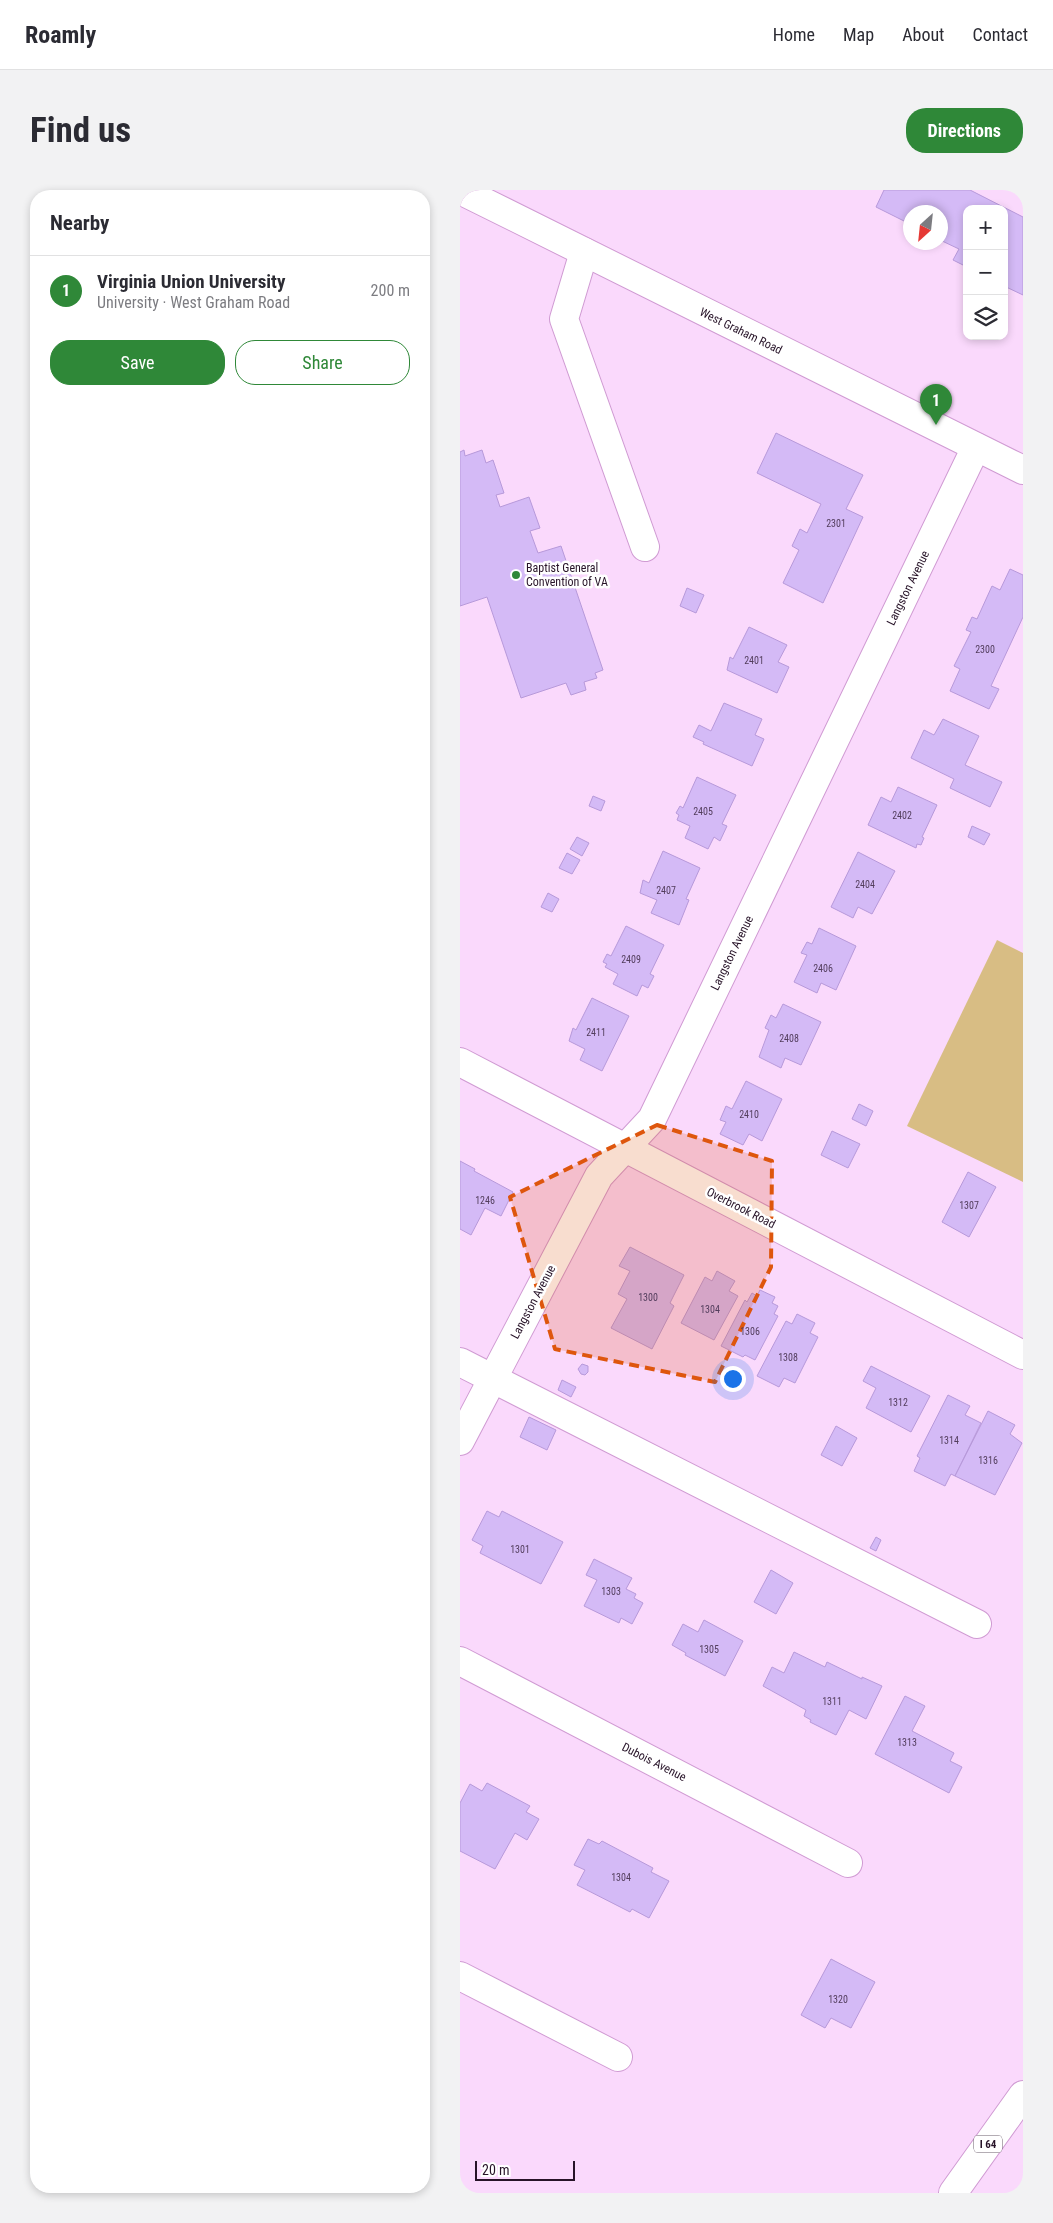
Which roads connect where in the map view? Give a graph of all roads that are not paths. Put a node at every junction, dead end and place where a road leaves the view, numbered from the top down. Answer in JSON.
{"nodes":[{"id":1,"x":460,"y":190,"type":"edge"},
{"id":2,"x":584,"y":252,"type":"junction"},
{"id":3,"x":976,"y":447,"type":"junction"},
{"id":4,"x":1023,"y":470,"type":"edge"},
{"id":5,"x":645,"y":547,"type":"dead end"},
{"id":6,"x":460,"y":1062,"type":"edge"},
{"id":7,"x":625,"y":1148,"type":"junction"},
{"id":8,"x":1023,"y":1355,"type":"edge"},
{"id":9,"x":460,"y":1362,"type":"edge"},
{"id":10,"x":493,"y":1379,"type":"junction"},
{"id":11,"x":460,"y":1441,"type":"edge"},
{"id":12,"x":976,"y":1624,"type":"dead end"},
{"id":13,"x":460,"y":1661,"type":"edge"},
{"id":14,"x":848,"y":1863,"type":"dead end"},
{"id":15,"x":460,"y":1976,"type":"edge"},
{"id":16,"x":618,"y":2057,"type":"dead end"},
{"id":17,"x":1023,"y":2095,"type":"edge"},
{"id":18,"x":953,"y":2193,"type":"edge"}],
"edges":[{"from":1,"to":2,"type":"main road","name":"West Graham Road"},
{"from":2,"to":3,"type":"main road","name":"West Graham Road"},
{"from":2,"to":5,"type":"main road"},
{"from":3,"to":4,"type":"main road","name":"West Graham Road"},
{"from":3,"to":7,"type":"main road","name":"Langston Avenue"},
{"from":6,"to":7,"type":"main road","name":"Overbrook Road"},
{"from":7,"to":8,"type":"main road","name":"Overbrook Road"},
{"from":7,"to":10,"type":"main road","name":"Langston Avenue"},
{"from":9,"to":10,"type":"main road"},
{"from":10,"to":11,"type":"main road","name":"Langston Avenue"},
{"from":10,"to":12,"type":"main road"},
{"from":13,"to":14,"type":"main road","name":"Dubois Avenue"},
{"from":15,"to":16,"type":"main road"},
{"from":17,"to":18,"type":"main road","number":"I 64"}]}
